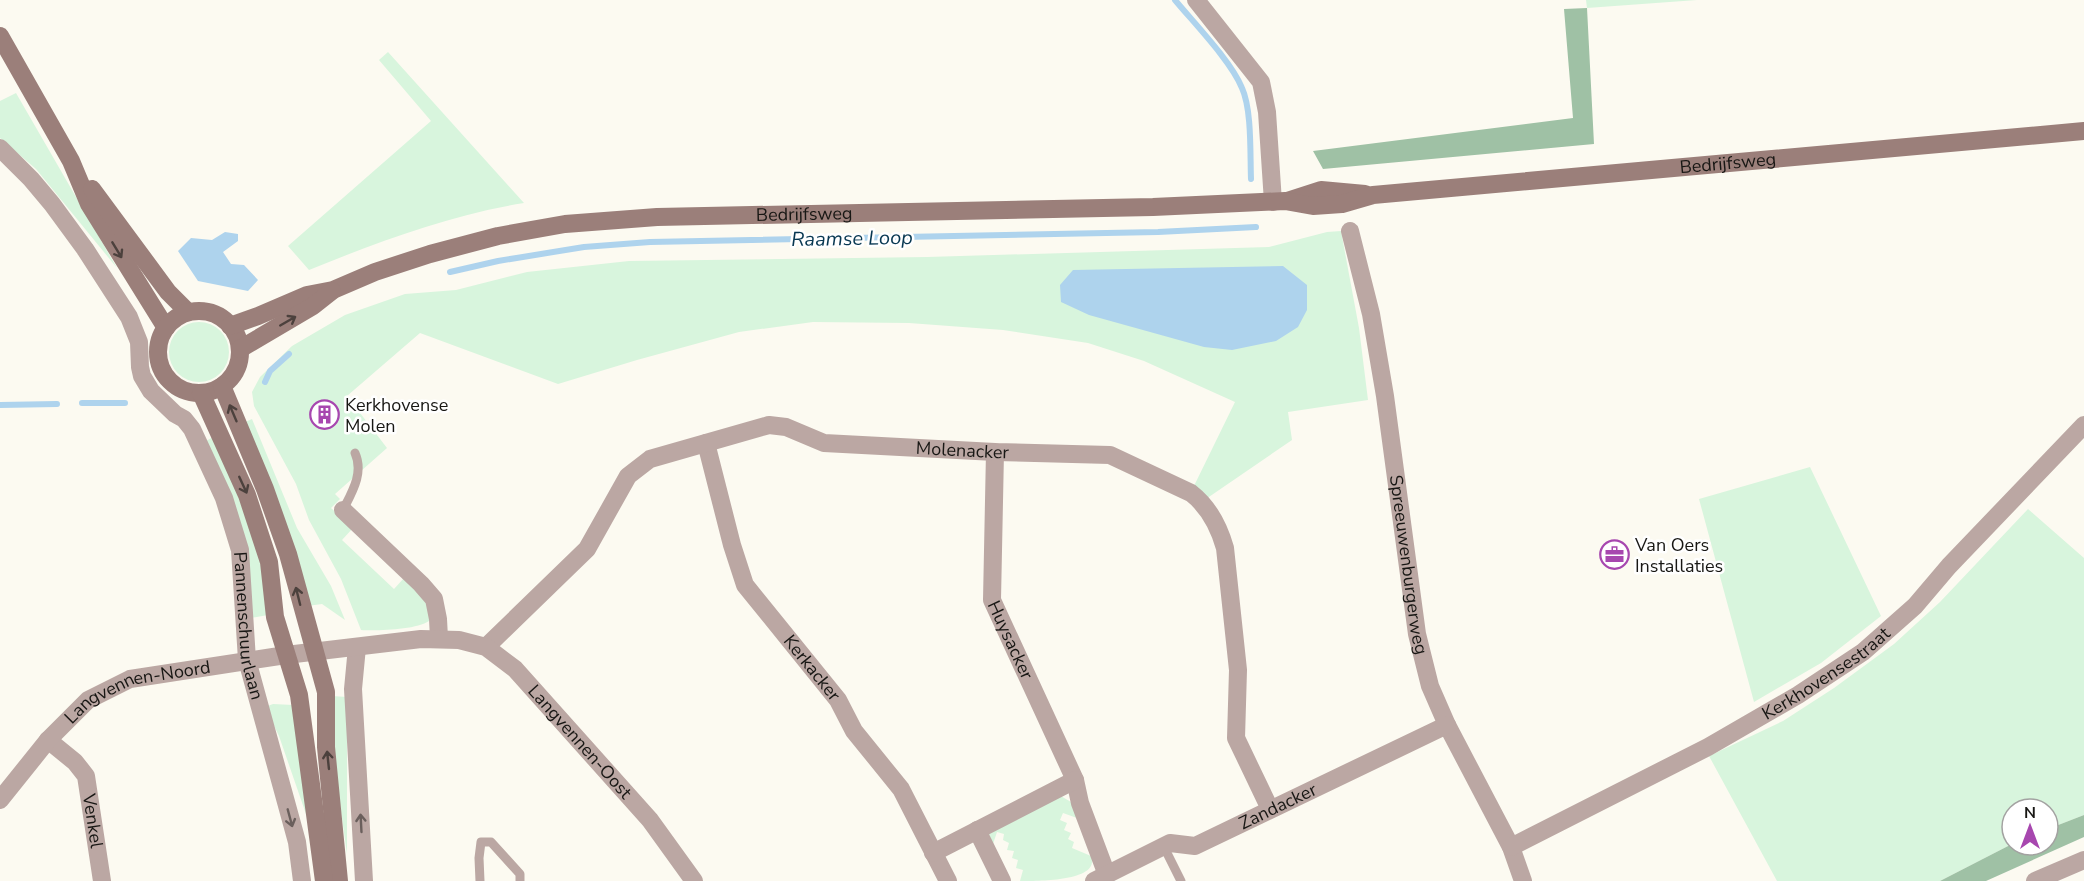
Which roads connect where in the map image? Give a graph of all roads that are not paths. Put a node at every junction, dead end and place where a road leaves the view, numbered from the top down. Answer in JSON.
{"nodes":[{"id":1,"x":1196,"y":0,"type":"edge"},
{"id":2,"x":0,"y":36,"type":"edge"},
{"id":3,"x":2084,"y":131,"type":"edge"},
{"id":4,"x":0,"y":148,"type":"edge"},
{"id":5,"x":70,"y":161,"type":"junction"},
{"id":6,"x":1279,"y":202,"type":"junction"},
{"id":7,"x":1350,"y":231,"type":"dead end"},
{"id":8,"x":333,"y":290,"type":"junction"},
{"id":9,"x":188,"y":312,"type":"junction"},
{"id":10,"x":230,"y":326,"type":"junction"},
{"id":11,"x":166,"y":328,"type":"junction"},
{"id":12,"x":240,"y":349,"type":"junction"},
{"id":13,"x":222,"y":386,"type":"junction"},
{"id":14,"x":201,"y":393,"type":"junction"},
{"id":15,"x":2084,"y":425,"type":"edge"},
{"id":16,"x":706,"y":444,"type":"junction"},
{"id":17,"x":355,"y":453,"type":"dead end"},
{"id":18,"x":995,"y":453,"type":"junction"},
{"id":19,"x":343,"y":510,"type":"joint"},
{"id":20,"x":439,"y":638,"type":"junction"},
{"id":21,"x":357,"y":647,"type":"junction"},
{"id":22,"x":486,"y":647,"type":"junction"},
{"id":23,"x":314,"y":652,"type":"junction"},
{"id":24,"x":286,"y":656,"type":"junction"},
{"id":25,"x":247,"y":660,"type":"junction"},
{"id":26,"x":1447,"y":725,"type":"junction"},
{"id":27,"x":48,"y":740,"type":"junction"},
{"id":28,"x":1075,"y":780,"type":"junction"},
{"id":29,"x":0,"y":800,"type":"edge"},
{"id":30,"x":1270,"y":809,"type":"junction"},
{"id":31,"x":977,"y":830,"type":"junction"},
{"id":32,"x":1164,"y":847,"type":"junction"},
{"id":33,"x":1511,"y":847,"type":"junction"},
{"id":34,"x":933,"y":853,"type":"junction"},
{"id":35,"x":2084,"y":860,"type":"edge"},
{"id":36,"x":1101,"y":878,"type":"edge"},
{"id":37,"x":102,"y":881,"type":"edge"},
{"id":38,"x":302,"y":881,"type":"edge"},
{"id":39,"x":324,"y":881,"type":"edge"},
{"id":40,"x":339,"y":881,"type":"edge"},
{"id":41,"x":364,"y":881,"type":"edge"},
{"id":42,"x":480,"y":881,"type":"edge"},
{"id":43,"x":520,"y":881,"type":"edge"},
{"id":44,"x":694,"y":881,"type":"edge"},
{"id":45,"x":948,"y":881,"type":"edge"},
{"id":46,"x":1002,"y":881,"type":"edge"},
{"id":47,"x":1181,"y":881,"type":"edge"},
{"id":48,"x":1523,"y":881,"type":"edge"},
{"id":49,"x":2035,"y":881,"type":"edge"}],
"edges":[{"from":1,"to":6,"type":"street"},
{"from":2,"to":5,"type":"main road"},
{"from":3,"to":6,"type":"main road","name":"Bedrijfsweg"},
{"from":4,"to":25,"type":"street","name":"Pannenschuurlaan"},
{"from":5,"to":9,"type":"main road"},
{"from":5,"to":11,"type":"main road","one_way":true},
{"from":6,"to":8,"type":"main road","name":"Bedrijfsweg"},
{"from":7,"to":26,"type":"street","name":"Spreeuwenburgerweg"},
{"from":8,"to":10,"type":"main road","name":"Bedrijfsweg"},
{"from":12,"to":8,"type":"main road","name":"Bedrijfsweg","one_way":true},
{"from":9,"to":10,"type":"main road"},
{"from":9,"to":11,"type":"main road"},
{"from":10,"to":12,"type":"main road"},
{"from":11,"to":14,"type":"main road"},
{"from":12,"to":13,"type":"main road"},
{"from":13,"to":14,"type":"main road"},
{"from":23,"to":13,"type":"main road","one_way":true},
{"from":14,"to":24,"type":"main road","name":"Pannenschuurlaan","one_way":true},
{"from":15,"to":33,"type":"street","name":"Kerkhovensestraat"},
{"from":16,"to":18,"type":"street","name":"Molenacker"},
{"from":16,"to":22,"type":"street","name":"Molenacker"},
{"from":16,"to":34,"type":"street","name":"Kerkacker"},
{"from":17,"to":19,"type":"lane"},
{"from":18,"to":28,"type":"street","name":"Huysacker"},
{"from":18,"to":30,"type":"street","name":"Molenacker"},
{"from":19,"to":20,"type":"street"},
{"from":20,"to":21,"type":"street","name":"Langvennen-Oost"},
{"from":20,"to":22,"type":"street","name":"Langvennen-Oost"},
{"from":21,"to":23,"type":"street","name":"Langvennen-Oost"},
{"from":41,"to":21,"type":"street","one_way":true},
{"from":22,"to":44,"type":"street","name":"Langvennen-Oost"},
{"from":23,"to":24,"type":"street","name":"Langvennen-Noord"},
{"from":40,"to":23,"type":"main road","one_way":true},
{"from":24,"to":25,"type":"street","name":"Langvennen-Noord"},
{"from":24,"to":39,"type":"main road","name":"Pannenschuurlaan"},
{"from":25,"to":27,"type":"street","name":"Langvennen-Noord"},
{"from":25,"to":38,"type":"street","name":"Pannenschuurlaan","one_way":true},
{"from":26,"to":30,"type":"street","name":"Zandacker"},
{"from":26,"to":33,"type":"street","name":"Spreeuwenburgerweg"},
{"from":27,"to":29,"type":"street","name":"Langvennen-Noord"},
{"from":27,"to":37,"type":"street","name":"Venkel"},
{"from":28,"to":31,"type":"street"},
{"from":28,"to":36,"type":"street","name":"Zandacker"},
{"from":30,"to":32,"type":"street","name":"Zandacker"},
{"from":31,"to":34,"type":"street"},
{"from":31,"to":46,"type":"street"},
{"from":32,"to":36,"type":"street","name":"Zandacker"},
{"from":32,"to":47,"type":"lane"},
{"from":33,"to":48,"type":"street","name":"Spreeuwenburgerweg"},
{"from":34,"to":45,"type":"street","name":"Kerkacker"},
{"from":35,"to":49,"type":"street"},
{"from":42,"to":43,"type":"lane"}]}
